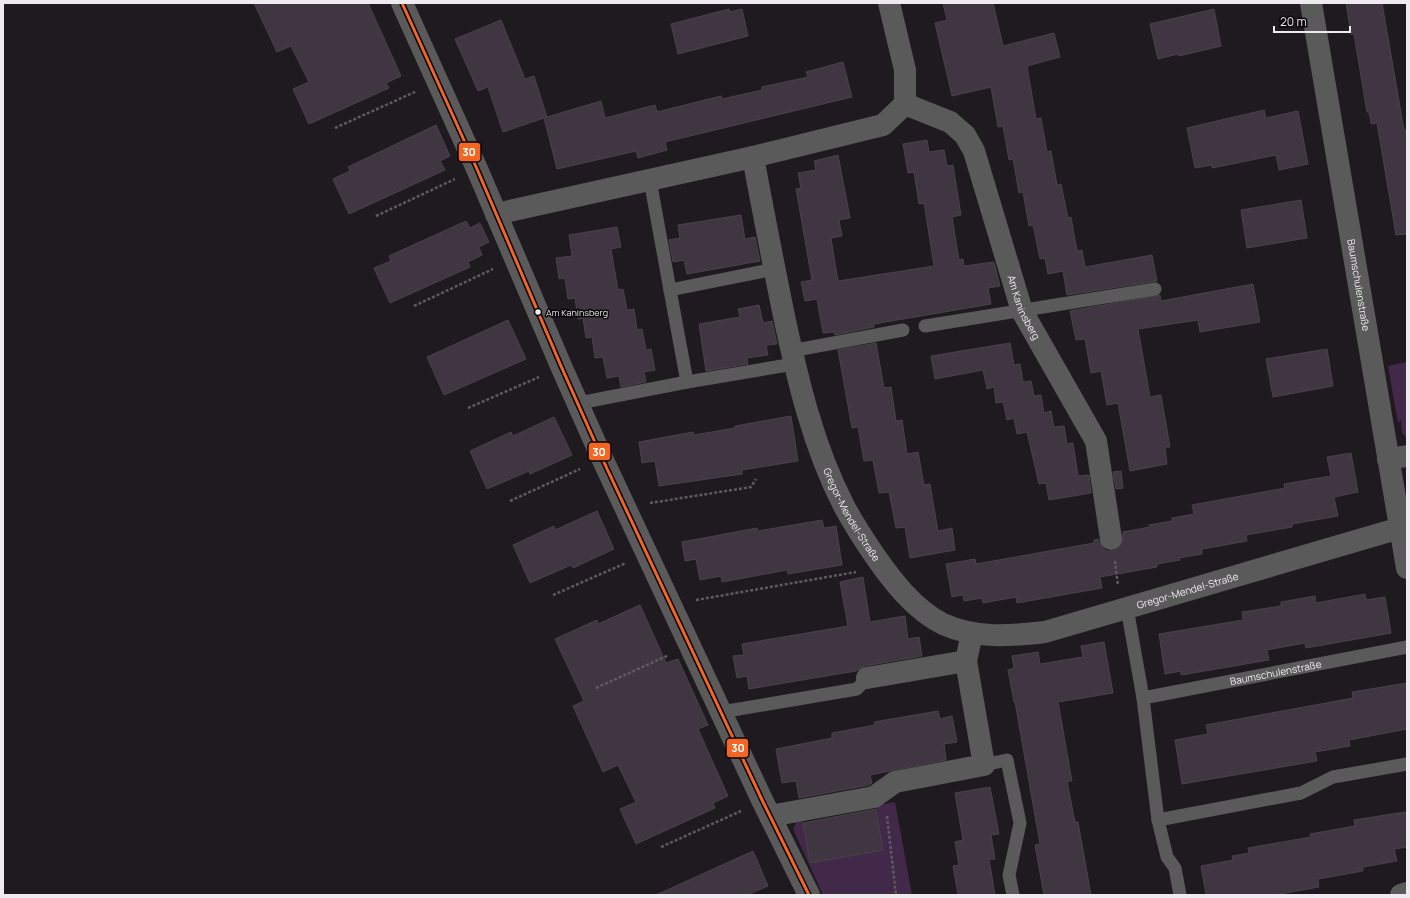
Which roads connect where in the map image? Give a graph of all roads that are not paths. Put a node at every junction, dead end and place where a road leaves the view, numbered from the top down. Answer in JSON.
{"nodes":[{"id":1,"x":402,"y":3,"type":"edge"},
{"id":2,"x":889,"y":3,"type":"edge"},
{"id":3,"x":1311,"y":3,"type":"edge"},
{"id":4,"x":905,"y":104,"type":"junction"},
{"id":5,"x":753,"y":157,"type":"junction"},
{"id":6,"x":650,"y":180,"type":"junction"},
{"id":7,"x":496,"y":214,"type":"junction"},
{"id":8,"x":774,"y":269,"type":"junction"},
{"id":9,"x":1155,"y":289,"type":"dead end"},
{"id":10,"x":670,"y":290,"type":"junction"},
{"id":11,"x":1022,"y":311,"type":"junction"},
{"id":12,"x":925,"y":326,"type":"dead end"},
{"id":13,"x":903,"y":330,"type":"dead end"},
{"id":14,"x":793,"y":358,"type":"junction"},
{"id":15,"x":687,"y":382,"type":"junction"},
{"id":16,"x":579,"y":403,"type":"junction"},
{"id":17,"x":1398,"y":458,"type":"edge"},
{"id":18,"x":1400,"y":528,"type":"junction"},
{"id":19,"x":1111,"y":539,"type":"road end"},
{"id":20,"x":1407,"y":567,"type":"edge"},
{"id":21,"x":1126,"y":608,"type":"junction"},
{"id":22,"x":972,"y":633,"type":"junction"},
{"id":23,"x":1407,"y":647,"type":"edge"},
{"id":24,"x":966,"y":661,"type":"junction"},
{"id":25,"x":867,"y":678,"type":"joint"},
{"id":26,"x":1143,"y":698,"type":"junction"},
{"id":27,"x":722,"y":712,"type":"junction"},
{"id":28,"x":1407,"y":764,"type":"edge"},
{"id":29,"x":984,"y":765,"type":"junction"},
{"id":30,"x":766,"y":809,"type":"junction"},
{"id":31,"x":1158,"y":820,"type":"junction"},
{"id":32,"x":1407,"y":893,"type":"edge"},
{"id":33,"x":809,"y":895,"type":"edge"},
{"id":34,"x":1013,"y":895,"type":"edge"},
{"id":35,"x":1180,"y":895,"type":"edge"},
{"id":36,"x":1401,"y":895,"type":"edge"}],
"edges":[{"from":1,"to":7,"type":"street"},
{"from":2,"to":4,"type":"street"},
{"from":3,"to":17,"type":"street","name":"Baumschulenstraße"},
{"from":4,"to":5,"type":"street"},
{"from":4,"to":11,"type":"street","name":"Am Kaninsberg"},
{"from":5,"to":6,"type":"street"},
{"from":5,"to":8,"type":"street","name":"Gregor-Mendel-Straße"},
{"from":6,"to":7,"type":"street"},
{"from":6,"to":10,"type":"lane"},
{"from":7,"to":16,"type":"street"},
{"from":8,"to":10,"type":"lane"},
{"from":8,"to":14,"type":"street","name":"Gregor-Mendel-Straße"},
{"from":9,"to":11,"type":"lane"},
{"from":10,"to":15,"type":"lane"},
{"from":11,"to":12,"type":"lane"},
{"from":11,"to":19,"type":"street","name":"Am Kaninsberg"},
{"from":13,"to":14,"type":"lane"},
{"from":14,"to":15,"type":"lane"},
{"from":14,"to":22,"type":"street","name":"Gregor-Mendel-Straße"},
{"from":15,"to":16,"type":"lane"},
{"from":16,"to":27,"type":"street"},
{"from":17,"to":18,"type":"street","name":"Baumschulenstraße"},
{"from":18,"to":20,"type":"street","name":"Baumschulenstraße"},
{"from":18,"to":21,"type":"street","name":"Gregor-Mendel-Straße"},
{"from":21,"to":22,"type":"street","name":"Gregor-Mendel-Straße"},
{"from":21,"to":26,"type":"lane"},
{"from":22,"to":24,"type":"street"},
{"from":23,"to":26,"type":"lane","name":"Baumschulenstraße"},
{"from":24,"to":25,"type":"street"},
{"from":24,"to":29,"type":"street"},
{"from":25,"to":27,"type":"lane"},
{"from":26,"to":31,"type":"lane"},
{"from":27,"to":30,"type":"street"},
{"from":28,"to":31,"type":"lane"},
{"from":29,"to":30,"type":"street"},
{"from":29,"to":34,"type":"lane"},
{"from":30,"to":33,"type":"street"},
{"from":31,"to":35,"type":"lane"},
{"from":32,"to":36,"type":"street"}]}
